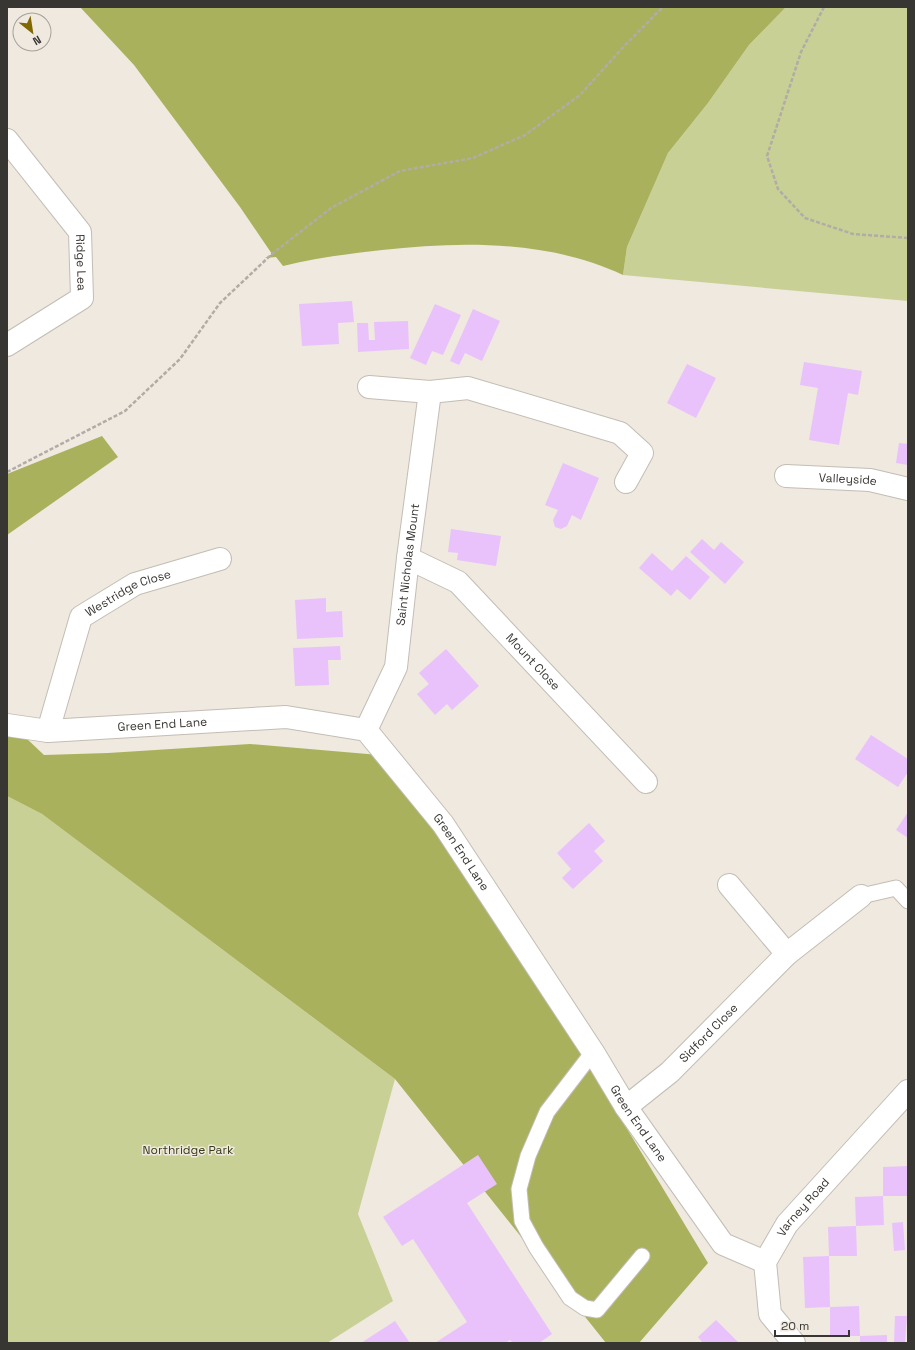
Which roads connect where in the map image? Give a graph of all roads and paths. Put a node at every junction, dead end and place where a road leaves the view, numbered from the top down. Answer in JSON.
{"nodes":[{"id":1,"x":663,"y":7,"type":"edge"},
{"id":2,"x":824,"y":7,"type":"edge"},
{"id":3,"x":7,"y":140,"type":"edge"},
{"id":4,"x":908,"y":238,"type":"edge"},
{"id":5,"x":7,"y":345,"type":"edge"},
{"id":6,"x":369,"y":387,"type":"dead end"},
{"id":7,"x":430,"y":392,"type":"junction"},
{"id":8,"x":7,"y":472,"type":"edge"},
{"id":9,"x":786,"y":476,"type":"dead end"},
{"id":10,"x":626,"y":482,"type":"dead end"},
{"id":11,"x":908,"y":489,"type":"edge"},
{"id":12,"x":408,"y":558,"type":"junction"},
{"id":13,"x":220,"y":559,"type":"dead end"},
{"id":14,"x":7,"y":725,"type":"edge"},
{"id":15,"x":366,"y":730,"type":"junction"},
{"id":16,"x":48,"y":731,"type":"junction"},
{"id":17,"x":646,"y":782,"type":"dead end"},
{"id":18,"x":729,"y":886,"type":"dead end"},
{"id":19,"x":861,"y":896,"type":"joint"},
{"id":20,"x":908,"y":901,"type":"edge"},
{"id":21,"x":787,"y":954,"type":"junction"},
{"id":22,"x":593,"y":1052,"type":"junction"},
{"id":23,"x":908,"y":1091,"type":"edge"},
{"id":24,"x":626,"y":1107,"type":"junction"},
{"id":25,"x":642,"y":1256,"type":"dead end"},
{"id":26,"x":765,"y":1262,"type":"junction"},
{"id":27,"x":794,"y":1343,"type":"edge"}],
"edges":[{"from":1,"to":8,"type":"path"},
{"from":2,"to":4,"type":"path"},
{"from":3,"to":5,"type":"street","name":"Ridge Lea"},
{"from":6,"to":7,"type":"street"},
{"from":7,"to":10,"type":"street"},
{"from":7,"to":12,"type":"street","name":"Saint Nicholas Mount"},
{"from":9,"to":11,"type":"street","name":"Valleyside"},
{"from":12,"to":15,"type":"street","name":"Saint Nicholas Mount"},
{"from":12,"to":17,"type":"street","name":"Mount Close"},
{"from":13,"to":16,"type":"street","name":"Westridge Close"},
{"from":14,"to":16,"type":"street","name":"Green End Lane"},
{"from":15,"to":16,"type":"street","name":"Green End Lane"},
{"from":15,"to":22,"type":"street","name":"Green End Lane"},
{"from":18,"to":21,"type":"street"},
{"from":19,"to":20,"type":"lane"},
{"from":19,"to":21,"type":"street","name":"Sidford Close"},
{"from":21,"to":24,"type":"street","name":"Sidford Close"},
{"from":22,"to":24,"type":"street","name":"Green End Lane"},
{"from":22,"to":25,"type":"lane"},
{"from":23,"to":26,"type":"street","name":"Varney Road"},
{"from":24,"to":26,"type":"street","name":"Green End Lane"},
{"from":26,"to":27,"type":"street"}]}
